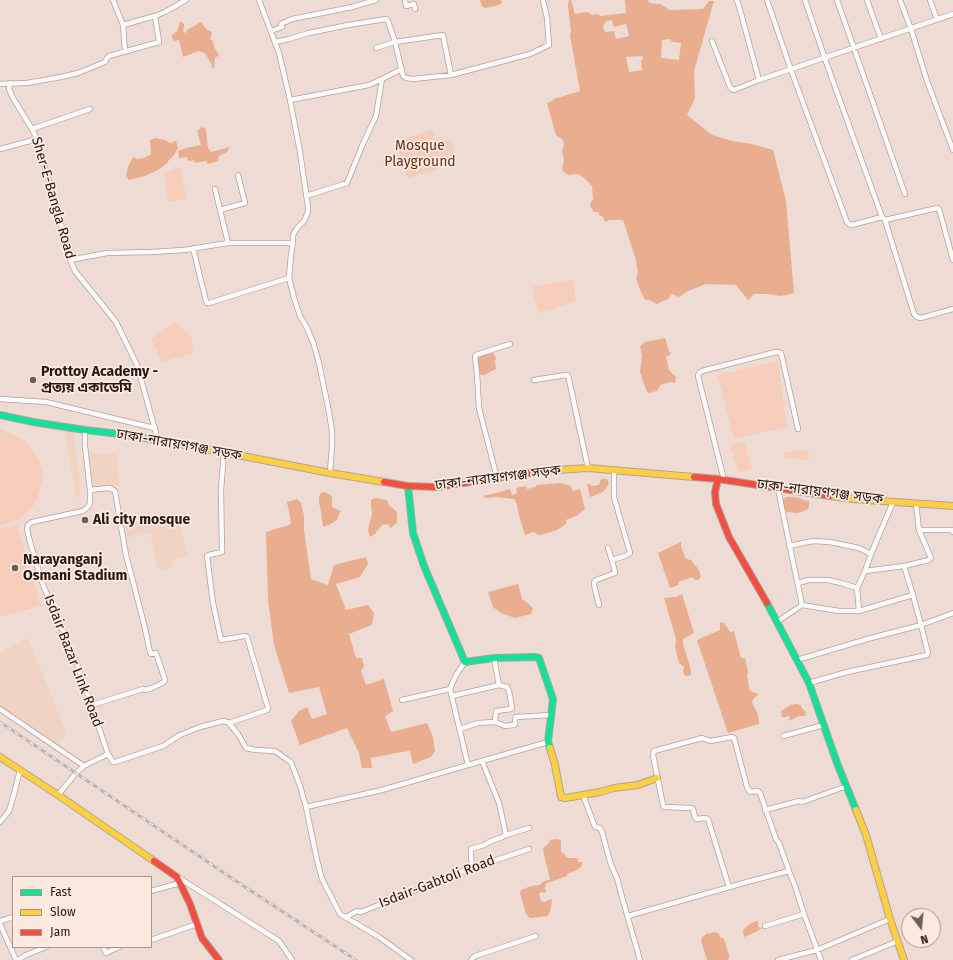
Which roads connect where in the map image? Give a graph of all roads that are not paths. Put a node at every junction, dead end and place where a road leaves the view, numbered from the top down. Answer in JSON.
{"nodes":[{"id":1,"x":113,"y":0,"type":"edge"},
{"id":2,"x":186,"y":0,"type":"edge"},
{"id":3,"x":261,"y":0,"type":"edge"},
{"id":4,"x":376,"y":0,"type":"edge"},
{"id":5,"x":405,"y":0,"type":"edge"},
{"id":6,"x":543,"y":0,"type":"edge"},
{"id":7,"x":736,"y":0,"type":"edge"},
{"id":8,"x":767,"y":0,"type":"edge"},
{"id":9,"x":805,"y":0,"type":"edge"},
{"id":10,"x":836,"y":0,"type":"edge"},
{"id":11,"x":867,"y":0,"type":"edge"},
{"id":12,"x":900,"y":0,"type":"edge"},
{"id":13,"x":930,"y":0,"type":"edge"},
{"id":14,"x":416,"y":9,"type":"dead end"},
{"id":15,"x":953,"y":14,"type":"edge"},
{"id":16,"x":155,"y":16,"type":"junction"},
{"id":17,"x":937,"y":20,"type":"junction"},
{"id":18,"x":123,"y":25,"type":"junction"},
{"id":19,"x":911,"y":28,"type":"junction"},
{"id":20,"x":271,"y":31,"type":"junction"},
{"id":21,"x":881,"y":39,"type":"junction"},
{"id":22,"x":712,"y":41,"type":"dead end"},
{"id":23,"x":275,"y":42,"type":"junction"},
{"id":24,"x":395,"y":42,"type":"junction"},
{"id":25,"x":376,"y":48,"type":"dead end"},
{"id":26,"x":854,"y":48,"type":"junction"},
{"id":27,"x":125,"y":51,"type":"junction"},
{"id":28,"x":825,"y":59,"type":"junction"},
{"id":29,"x":402,"y":69,"type":"junction"},
{"id":30,"x":791,"y":70,"type":"junction"},
{"id":31,"x":452,"y":75,"type":"junction"},
{"id":32,"x":382,"y":79,"type":"junction"},
{"id":33,"x":760,"y":80,"type":"junction"},
{"id":34,"x":0,"y":84,"type":"edge"},
{"id":35,"x":10,"y":84,"type":"junction"},
{"id":36,"x":290,"y":100,"type":"junction"},
{"id":37,"x":90,"y":109,"type":"dead end"},
{"id":38,"x":32,"y":129,"type":"junction"},
{"id":39,"x":37,"y":139,"type":"junction"},
{"id":40,"x":0,"y":149,"type":"edge"},
{"id":41,"x":953,"y":150,"type":"edge"},
{"id":42,"x":238,"y":175,"type":"dead end"},
{"id":43,"x":215,"y":189,"type":"dead end"},
{"id":44,"x":905,"y":194,"type":"dead end"},
{"id":45,"x":306,"y":196,"type":"junction"},
{"id":46,"x":220,"y":210,"type":"junction"},
{"id":47,"x":884,"y":219,"type":"junction"},
{"id":48,"x":228,"y":243,"type":"junction"},
{"id":49,"x":293,"y":243,"type":"junction"},
{"id":50,"x":193,"y":248,"type":"junction"},
{"id":51,"x":70,"y":260,"type":"junction"},
{"id":52,"x":953,"y":260,"type":"edge"},
{"id":53,"x":289,"y":278,"type":"junction"},
{"id":54,"x":953,"y":309,"type":"edge"},
{"id":55,"x":510,"y":344,"type":"dead end"},
{"id":56,"x":534,"y":380,"type":"dead end"},
{"id":57,"x":0,"y":398,"type":"edge"},
{"id":58,"x":0,"y":415,"type":"edge"},
{"id":59,"x":154,"y":428,"type":"junction"},
{"id":60,"x":798,"y":429,"type":"dead end"},
{"id":61,"x":85,"y":430,"type":"junction"},
{"id":62,"x":158,"y":440,"type":"junction"},
{"id":63,"x":224,"y":452,"type":"junction"},
{"id":64,"x":588,"y":468,"type":"junction"},
{"id":65,"x":614,"y":470,"type":"junction"},
{"id":66,"x":330,"y":473,"type":"junction"},
{"id":67,"x":497,"y":478,"type":"junction"},
{"id":68,"x":721,"y":479,"type":"junction"},
{"id":69,"x":408,"y":486,"type":"junction"},
{"id":70,"x":778,"y":488,"type":"junction"},
{"id":71,"x":90,"y":490,"type":"junction"},
{"id":72,"x":893,"y":502,"type":"junction"},
{"id":73,"x":916,"y":503,"type":"junction"},
{"id":74,"x":953,"y":506,"type":"edge"},
{"id":75,"x":919,"y":530,"type":"junction"},
{"id":76,"x":953,"y":532,"type":"edge"},
{"id":77,"x":789,"y":546,"type":"junction"},
{"id":78,"x":608,"y":548,"type":"dead end"},
{"id":79,"x":871,"y":554,"type":"junction"},
{"id":80,"x":612,"y":560,"type":"junction"},
{"id":81,"x":904,"y":566,"type":"junction"},
{"id":82,"x":865,"y":572,"type":"junction"},
{"id":83,"x":798,"y":583,"type":"junction"},
{"id":84,"x":857,"y":588,"type":"junction"},
{"id":85,"x":914,"y":596,"type":"junction"},
{"id":86,"x":598,"y":605,"type":"dead end"},
{"id":87,"x":802,"y":605,"type":"junction"},
{"id":88,"x":859,"y":611,"type":"junction"},
{"id":89,"x":953,"y":613,"type":"edge"},
{"id":90,"x":777,"y":622,"type":"junction"},
{"id":91,"x":920,"y":623,"type":"junction"},
{"id":92,"x":494,"y":658,"type":"junction"},
{"id":93,"x":797,"y":660,"type":"junction"},
{"id":94,"x":465,"y":662,"type":"junction"},
{"id":95,"x":809,"y":683,"type":"junction"},
{"id":96,"x":499,"y":684,"type":"junction"},
{"id":97,"x":450,"y":689,"type":"junction"},
{"id":98,"x":452,"y":696,"type":"junction"},
{"id":99,"x":402,"y":700,"type":"dead end"},
{"id":100,"x":92,"y":705,"type":"junction"},
{"id":101,"x":0,"y":709,"type":"edge"},
{"id":102,"x":551,"y":715,"type":"junction"},
{"id":103,"x":495,"y":722,"type":"junction"},
{"id":104,"x":229,"y":723,"type":"junction"},
{"id":105,"x":824,"y":725,"type":"junction"},
{"id":106,"x":460,"y":729,"type":"junction"},
{"id":107,"x":783,"y":736,"type":"dead end"},
{"id":108,"x":548,"y":742,"type":"junction"},
{"id":109,"x":108,"y":754,"type":"junction"},
{"id":110,"x":0,"y":757,"type":"edge"},
{"id":111,"x":482,"y":761,"type":"junction"},
{"id":112,"x":468,"y":765,"type":"junction"},
{"id":113,"x":84,"y":766,"type":"junction"},
{"id":114,"x":20,"y":770,"type":"junction"},
{"id":115,"x":657,"y":778,"type":"junction"},
{"id":116,"x":847,"y":786,"type":"junction"},
{"id":117,"x":58,"y":795,"type":"junction"},
{"id":118,"x":583,"y":795,"type":"junction"},
{"id":119,"x":306,"y":808,"type":"junction"},
{"id":120,"x":766,"y":810,"type":"junction"},
{"id":121,"x":0,"y":822,"type":"edge"},
{"id":122,"x":529,"y":828,"type":"dead end"},
{"id":123,"x":506,"y":835,"type":"junction"},
{"id":124,"x":529,"y":849,"type":"dead end"},
{"id":125,"x":473,"y":868,"type":"junction"},
{"id":126,"x":788,"y":871,"type":"junction"},
{"id":127,"x":175,"y":876,"type":"junction"},
{"id":128,"x":180,"y":883,"type":"junction"},
{"id":129,"x":730,"y":887,"type":"junction"},
{"id":130,"x":152,"y":891,"type":"edge"},
{"id":131,"x":804,"y":914,"type":"junction"},
{"id":132,"x":12,"y":916,"type":"edge"},
{"id":133,"x":628,"y":916,"type":"junction"},
{"id":134,"x":346,"y":917,"type":"junction"},
{"id":135,"x":890,"y":919,"type":"junction"},
{"id":136,"x":0,"y":921,"type":"edge"},
{"id":137,"x":0,"y":924,"type":"edge"},
{"id":138,"x":197,"y":924,"type":"junction"},
{"id":139,"x":765,"y":926,"type":"dead end"},
{"id":140,"x":536,"y":936,"type":"dead end"},
{"id":141,"x":152,"y":940,"type":"edge"},
{"id":142,"x":898,"y":941,"type":"junction"},
{"id":143,"x":44,"y":948,"type":"edge"},
{"id":144,"x":104,"y":948,"type":"edge"},
{"id":145,"x":118,"y":948,"type":"edge"},
{"id":146,"x":817,"y":950,"type":"junction"},
{"id":147,"x":218,"y":958,"type":"edge"},
{"id":148,"x":17,"y":960,"type":"edge"},
{"id":149,"x":211,"y":960,"type":"edge"},
{"id":150,"x":292,"y":960,"type":"edge"},
{"id":151,"x":411,"y":960,"type":"edge"},
{"id":152,"x":472,"y":960,"type":"edge"},
{"id":153,"x":640,"y":960,"type":"edge"},
{"id":154,"x":778,"y":960,"type":"edge"},
{"id":155,"x":821,"y":960,"type":"edge"},
{"id":156,"x":852,"y":960,"type":"edge"},
{"id":157,"x":904,"y":960,"type":"edge"}],
"edges":[{"from":1,"to":18,"type":"street"},
{"from":2,"to":16,"type":"street"},
{"from":3,"to":20,"type":"street"},
{"from":4,"to":20,"type":"street"},
{"from":5,"to":14,"type":"street"},
{"from":6,"to":31,"type":"street"},
{"from":7,"to":33,"type":"street"},
{"from":8,"to":30,"type":"street"},
{"from":9,"to":28,"type":"street"},
{"from":10,"to":26,"type":"street"},
{"from":11,"to":21,"type":"street"},
{"from":12,"to":19,"type":"street"},
{"from":13,"to":17,"type":"street"},
{"from":15,"to":17,"type":"street"},
{"from":16,"to":18,"type":"street"},
{"from":16,"to":27,"type":"street"},
{"from":17,"to":19,"type":"street"},
{"from":18,"to":27,"type":"street"},
{"from":19,"to":21,"type":"street"},
{"from":19,"to":41,"type":"street"},
{"from":20,"to":23,"type":"street"},
{"from":21,"to":26,"type":"street"},
{"from":22,"to":33,"type":"street"},
{"from":23,"to":24,"type":"street"},
{"from":23,"to":36,"type":"street"},
{"from":24,"to":25,"type":"street"},
{"from":24,"to":29,"type":"street"},
{"from":24,"to":31,"type":"street"},
{"from":26,"to":28,"type":"street"},
{"from":26,"to":44,"type":"street"},
{"from":27,"to":35,"type":"street"},
{"from":28,"to":30,"type":"street"},
{"from":28,"to":47,"type":"street"},
{"from":29,"to":31,"type":"street"},
{"from":29,"to":32,"type":"street"},
{"from":30,"to":33,"type":"street"},
{"from":30,"to":47,"type":"street"},
{"from":32,"to":36,"type":"street"},
{"from":32,"to":45,"type":"street"},
{"from":34,"to":35,"type":"street"},
{"from":35,"to":38,"type":"street","name":"Sher-E-Bangla Road"},
{"from":36,"to":45,"type":"street"},
{"from":37,"to":38,"type":"street"},
{"from":38,"to":39,"type":"street","name":"Sher-E-Bangla Road"},
{"from":39,"to":40,"type":"street"},
{"from":39,"to":51,"type":"street","name":"Sher-E-Bangla Road"},
{"from":42,"to":46,"type":"street"},
{"from":43,"to":46,"type":"street"},
{"from":45,"to":49,"type":"street"},
{"from":46,"to":48,"type":"street"},
{"from":47,"to":52,"type":"street"},
{"from":47,"to":54,"type":"street"},
{"from":48,"to":49,"type":"street"},
{"from":48,"to":50,"type":"street"},
{"from":49,"to":53,"type":"street"},
{"from":50,"to":51,"type":"street"},
{"from":50,"to":53,"type":"street"},
{"from":51,"to":59,"type":"street","name":"Sher-E-Bangla Road"},
{"from":53,"to":66,"type":"street"},
{"from":55,"to":67,"type":"street"},
{"from":56,"to":64,"type":"street"},
{"from":57,"to":59,"type":"street"},
{"from":58,"to":61,"type":"main road","name":"ঢাকা-নারায়ণগঞ্জ সড়ক"},
{"from":59,"to":62,"type":"street","name":"Sher-E-Bangla Road"},
{"from":60,"to":68,"type":"street"},
{"from":61,"to":62,"type":"main road","name":"ঢাকা-নারায়ণগঞ্জ সড়ক"},
{"from":61,"to":71,"type":"street","name":"Isdair Bazar Link Road"},
{"from":62,"to":63,"type":"main road","name":"ঢাকা-নারায়ণগঞ্জ সড়ক"},
{"from":63,"to":66,"type":"main road","name":"ঢাকা-নারায়ণগঞ্জ সড়ক"},
{"from":63,"to":104,"type":"street"},
{"from":64,"to":65,"type":"main road","name":"ঢাকা-নারায়ণগঞ্জ সড়ক"},
{"from":64,"to":67,"type":"main road","name":"ঢাকা-নারায়ণগঞ্জ সড়ক"},
{"from":65,"to":68,"type":"main road","name":"ঢাকা-নারায়ণগঞ্জ সড়ক"},
{"from":65,"to":80,"type":"street"},
{"from":66,"to":69,"type":"main road","name":"ঢাকা-নারায়ণগঞ্জ সড়ক"},
{"from":67,"to":69,"type":"main road","name":"ঢাকা-নারায়ণগঞ্জ সড়ক"},
{"from":68,"to":70,"type":"main road","name":"ঢাকা-নারায়ণগঞ্জ সড়ক"},
{"from":68,"to":90,"type":"main road"},
{"from":69,"to":94,"type":"main road"},
{"from":70,"to":72,"type":"main road","name":"ঢাকা-নারায়ণগঞ্জ সড়ক"},
{"from":70,"to":77,"type":"street"},
{"from":71,"to":100,"type":"street","name":"Isdair Bazar Link Road"},
{"from":71,"to":100,"type":"street"},
{"from":72,"to":73,"type":"main road","name":"ঢাকা-নারায়ণগঞ্জ সড়ক"},
{"from":72,"to":79,"type":"street"},
{"from":73,"to":74,"type":"main road","name":"ঢাকা-নারায়ণগঞ্জ সড়ক"},
{"from":73,"to":75,"type":"street"},
{"from":75,"to":76,"type":"street"},
{"from":75,"to":81,"type":"street"},
{"from":77,"to":79,"type":"street"},
{"from":77,"to":83,"type":"street"},
{"from":78,"to":80,"type":"street"},
{"from":79,"to":82,"type":"street"},
{"from":80,"to":86,"type":"street"},
{"from":81,"to":82,"type":"street"},
{"from":81,"to":85,"type":"street"},
{"from":82,"to":84,"type":"street"},
{"from":83,"to":84,"type":"street"},
{"from":83,"to":87,"type":"street"},
{"from":84,"to":88,"type":"street"},
{"from":85,"to":88,"type":"street"},
{"from":85,"to":91,"type":"street"},
{"from":87,"to":88,"type":"street"},
{"from":87,"to":90,"type":"street"},
{"from":89,"to":91,"type":"street"},
{"from":90,"to":93,"type":"main road"},
{"from":91,"to":93,"type":"street"},
{"from":91,"to":95,"type":"street"},
{"from":92,"to":94,"type":"main road"},
{"from":92,"to":96,"type":"street"},
{"from":92,"to":102,"type":"main road"},
{"from":93,"to":95,"type":"main road"},
{"from":94,"to":97,"type":"street"},
{"from":95,"to":105,"type":"main road"},
{"from":96,"to":98,"type":"street"},
{"from":96,"to":103,"type":"street"},
{"from":97,"to":98,"type":"street"},
{"from":97,"to":99,"type":"street"},
{"from":98,"to":106,"type":"street"},
{"from":100,"to":109,"type":"street","name":"Isdair Bazar Link Road"},
{"from":101,"to":113,"type":"street"},
{"from":102,"to":103,"type":"street"},
{"from":102,"to":108,"type":"main road"},
{"from":103,"to":106,"type":"street"},
{"from":104,"to":109,"type":"street"},
{"from":104,"to":119,"type":"street"},
{"from":105,"to":107,"type":"street"},
{"from":105,"to":116,"type":"main road"},
{"from":106,"to":112,"type":"street"},
{"from":108,"to":111,"type":"street"},
{"from":108,"to":118,"type":"main road"},
{"from":109,"to":113,"type":"street"},
{"from":110,"to":114,"type":"main road"},
{"from":111,"to":112,"type":"street"},
{"from":111,"to":123,"type":"street"},
{"from":112,"to":119,"type":"street"},
{"from":113,"to":117,"type":"street"},
{"from":114,"to":117,"type":"main road"},
{"from":114,"to":121,"type":"street"},
{"from":115,"to":118,"type":"main road"},
{"from":115,"to":120,"type":"street"},
{"from":115,"to":129,"type":"street"},
{"from":116,"to":120,"type":"street"},
{"from":116,"to":135,"type":"main road"},
{"from":117,"to":127,"type":"main road"},
{"from":118,"to":133,"type":"street"},
{"from":119,"to":134,"type":"street"},
{"from":120,"to":126,"type":"street"},
{"from":122,"to":123,"type":"street"},
{"from":123,"to":125,"type":"street"},
{"from":124,"to":125,"type":"street","name":"Isdair-Gabtoli Road"},
{"from":125,"to":134,"type":"street","name":"Isdair-Gabtoli Road"},
{"from":126,"to":129,"type":"street"},
{"from":126,"to":131,"type":"street"},
{"from":127,"to":128,"type":"main road"},
{"from":127,"to":150,"type":"street"},
{"from":128,"to":130,"type":"street"},
{"from":128,"to":138,"type":"main road"},
{"from":129,"to":133,"type":"street"},
{"from":131,"to":139,"type":"street"},
{"from":131,"to":146,"type":"street"},
{"from":132,"to":136,"type":"street"},
{"from":133,"to":153,"type":"street"},
{"from":134,"to":151,"type":"street"},
{"from":135,"to":142,"type":"main road"},
{"from":135,"to":146,"type":"street"},
{"from":137,"to":148,"type":"street"},
{"from":138,"to":141,"type":"street"},
{"from":138,"to":147,"type":"main road"},
{"from":140,"to":152,"type":"street"},
{"from":142,"to":156,"type":"street"},
{"from":142,"to":157,"type":"main road"},
{"from":143,"to":148,"type":"street"},
{"from":144,"to":145,"type":"street"},
{"from":146,"to":154,"type":"street"},
{"from":146,"to":155,"type":"street"},
{"from":147,"to":149,"type":"street"}]}
